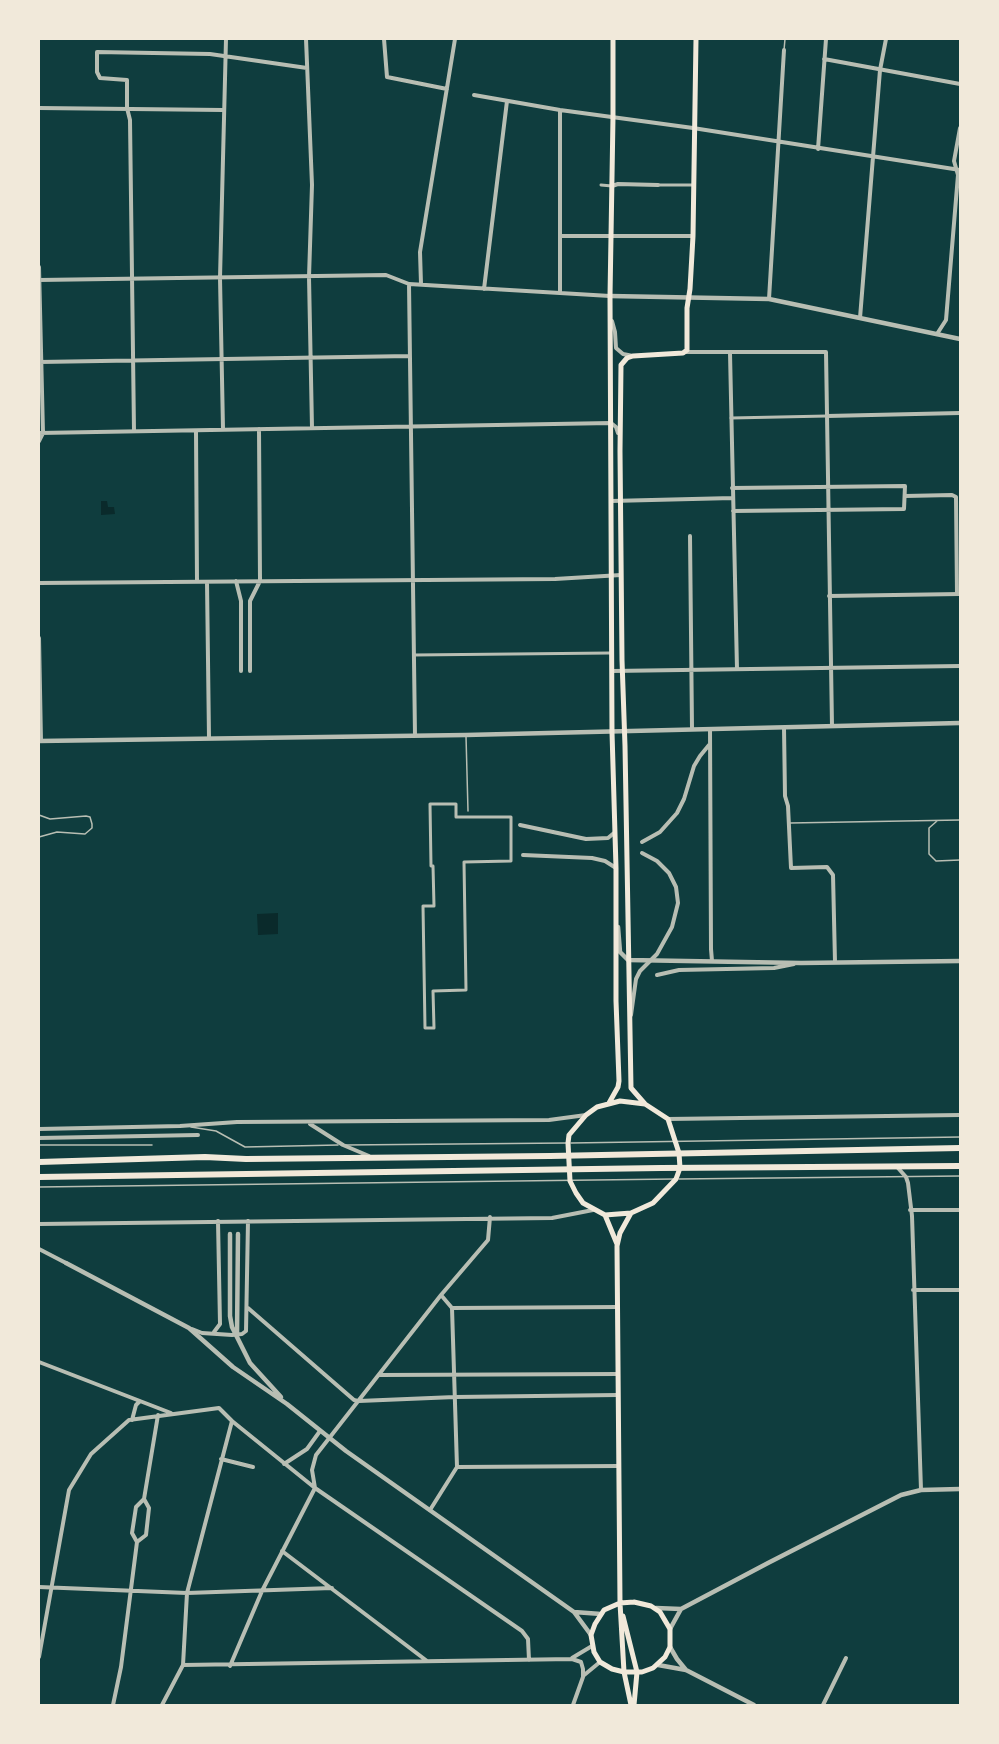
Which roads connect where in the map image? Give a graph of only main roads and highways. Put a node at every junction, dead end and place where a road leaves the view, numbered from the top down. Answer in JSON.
{"nodes":[{"id":1,"x":613,"y":39,"type":"edge"},
{"id":2,"x":696,"y":39,"type":"edge"},
{"id":3,"x":609,"y":1103,"type":"junction"},
{"id":4,"x":645,"y":1104,"type":"junction"},
{"id":5,"x":960,"y":1148,"type":"edge"},
{"id":6,"x":679,"y":1153,"type":"junction"},
{"id":7,"x":568,"y":1155,"type":"junction"},
{"id":8,"x":39,"y":1162,"type":"edge"},
{"id":9,"x":960,"y":1166,"type":"edge"},
{"id":10,"x":680,"y":1168,"type":"junction"},
{"id":11,"x":569,"y":1170,"type":"junction"},
{"id":12,"x":39,"y":1177,"type":"edge"},
{"id":13,"x":631,"y":1213,"type":"junction"},
{"id":14,"x":605,"y":1215,"type":"junction"},
{"id":15,"x":617,"y":1246,"type":"junction"},
{"id":16,"x":620,"y":1603,"type":"junction"},
{"id":17,"x":624,"y":1672,"type":"junction"},
{"id":18,"x":637,"y":1672,"type":"junction"},
{"id":19,"x":633,"y":1705,"type":"edge"}],
"edges":[{"from":1,"to":3,"type":"main road"},
{"from":2,"to":4,"type":"main road"},
{"from":3,"to":4,"type":"main road"},
{"from":3,"to":7,"type":"main road"},
{"from":4,"to":6,"type":"main road"},
{"from":5,"to":6,"type":"highway"},
{"from":6,"to":7,"type":"highway"},
{"from":6,"to":10,"type":"main road"},
{"from":7,"to":8,"type":"highway"},
{"from":7,"to":11,"type":"main road"},
{"from":9,"to":10,"type":"highway"},
{"from":10,"to":11,"type":"highway"},
{"from":10,"to":13,"type":"main road"},
{"from":11,"to":12,"type":"highway"},
{"from":11,"to":14,"type":"main road"},
{"from":13,"to":14,"type":"main road"},
{"from":13,"to":15,"type":"main road"},
{"from":14,"to":15,"type":"main road"},
{"from":15,"to":16,"type":"main road"},
{"from":16,"to":17,"type":"main road"},
{"from":16,"to":17,"type":"main road"},
{"from":16,"to":18,"type":"main road"},
{"from":16,"to":18,"type":"main road"},
{"from":17,"to":18,"type":"main road"},
{"from":17,"to":19,"type":"main road"},
{"from":18,"to":19,"type":"main road"}]}
